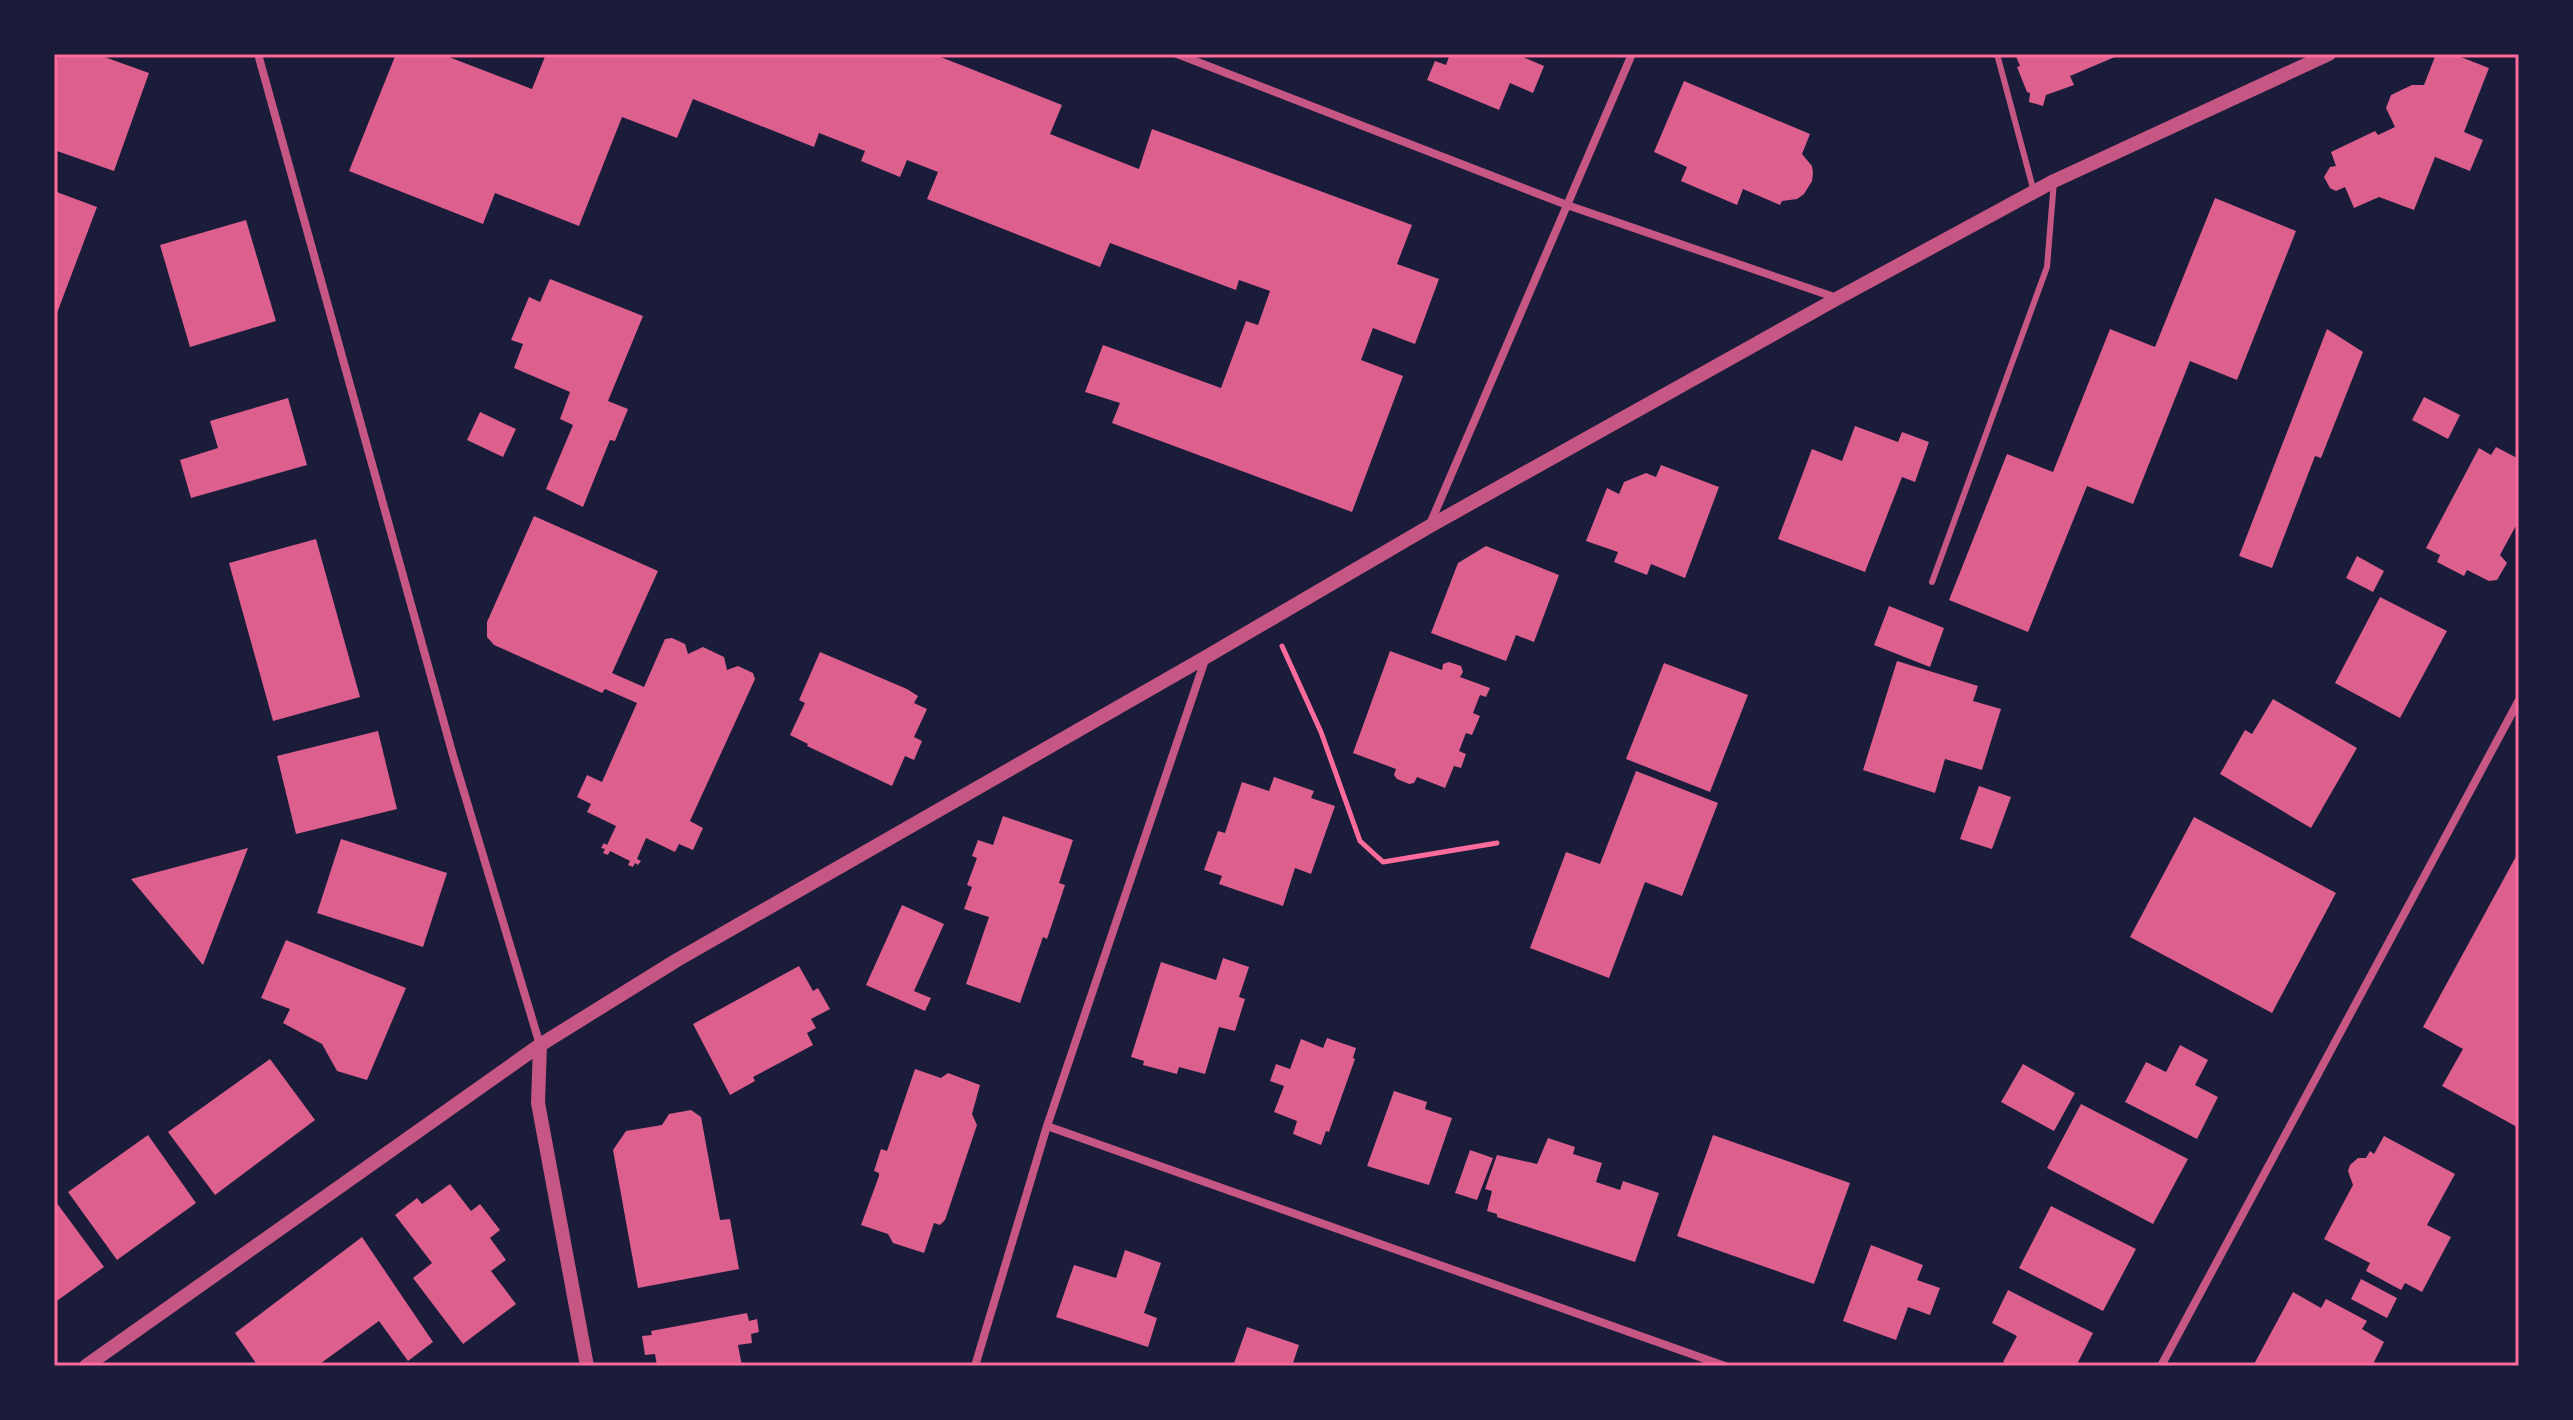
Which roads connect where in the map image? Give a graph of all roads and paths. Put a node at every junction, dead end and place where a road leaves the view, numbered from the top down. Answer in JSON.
{"nodes":[{"id":1,"x":258,"y":54,"type":"edge"},
{"id":2,"x":1177,"y":54,"type":"edge"},
{"id":3,"x":1632,"y":54,"type":"edge"},
{"id":4,"x":1997,"y":54,"type":"edge"},
{"id":5,"x":2329,"y":54,"type":"edge"},
{"id":6,"x":2054,"y":181,"type":"junction"},
{"id":7,"x":2034,"y":192,"type":"junction"},
{"id":8,"x":1567,"y":205,"type":"junction"},
{"id":9,"x":1838,"y":298,"type":"junction"},
{"id":10,"x":1430,"y":526,"type":"junction"},
{"id":11,"x":1932,"y":582,"type":"dead end"},
{"id":12,"x":1270,"y":619,"type":"junction"},
{"id":13,"x":1206,"y":657,"type":"junction"},
{"id":14,"x":2519,"y":700,"type":"edge"},
{"id":15,"x":1497,"y":843,"type":"dead end"},
{"id":16,"x":540,"y":1045,"type":"junction"},
{"id":17,"x":1047,"y":1126,"type":"junction"},
{"id":18,"x":86,"y":1366,"type":"edge"},
{"id":19,"x":587,"y":1366,"type":"edge"},
{"id":20,"x":975,"y":1366,"type":"edge"},
{"id":21,"x":1725,"y":1366,"type":"edge"},
{"id":22,"x":2161,"y":1366,"type":"edge"}],
"edges":[{"from":1,"to":16,"type":"street"},
{"from":2,"to":8,"type":"street"},
{"from":3,"to":8,"type":"street"},
{"from":4,"to":7,"type":"lane"},
{"from":5,"to":6,"type":"street"},
{"from":6,"to":7,"type":"street"},
{"from":6,"to":11,"type":"lane"},
{"from":7,"to":9,"type":"street"},
{"from":8,"to":9,"type":"street"},
{"from":8,"to":10,"type":"street"},
{"from":9,"to":10,"type":"street"},
{"from":10,"to":12,"type":"street"},
{"from":12,"to":13,"type":"street"},
{"from":12,"to":15,"type":"path"},
{"from":13,"to":16,"type":"street"},
{"from":13,"to":17,"type":"street"},
{"from":14,"to":22,"type":"street"},
{"from":16,"to":18,"type":"street"},
{"from":16,"to":19,"type":"street"},
{"from":17,"to":20,"type":"street"},
{"from":17,"to":21,"type":"street"}]}
